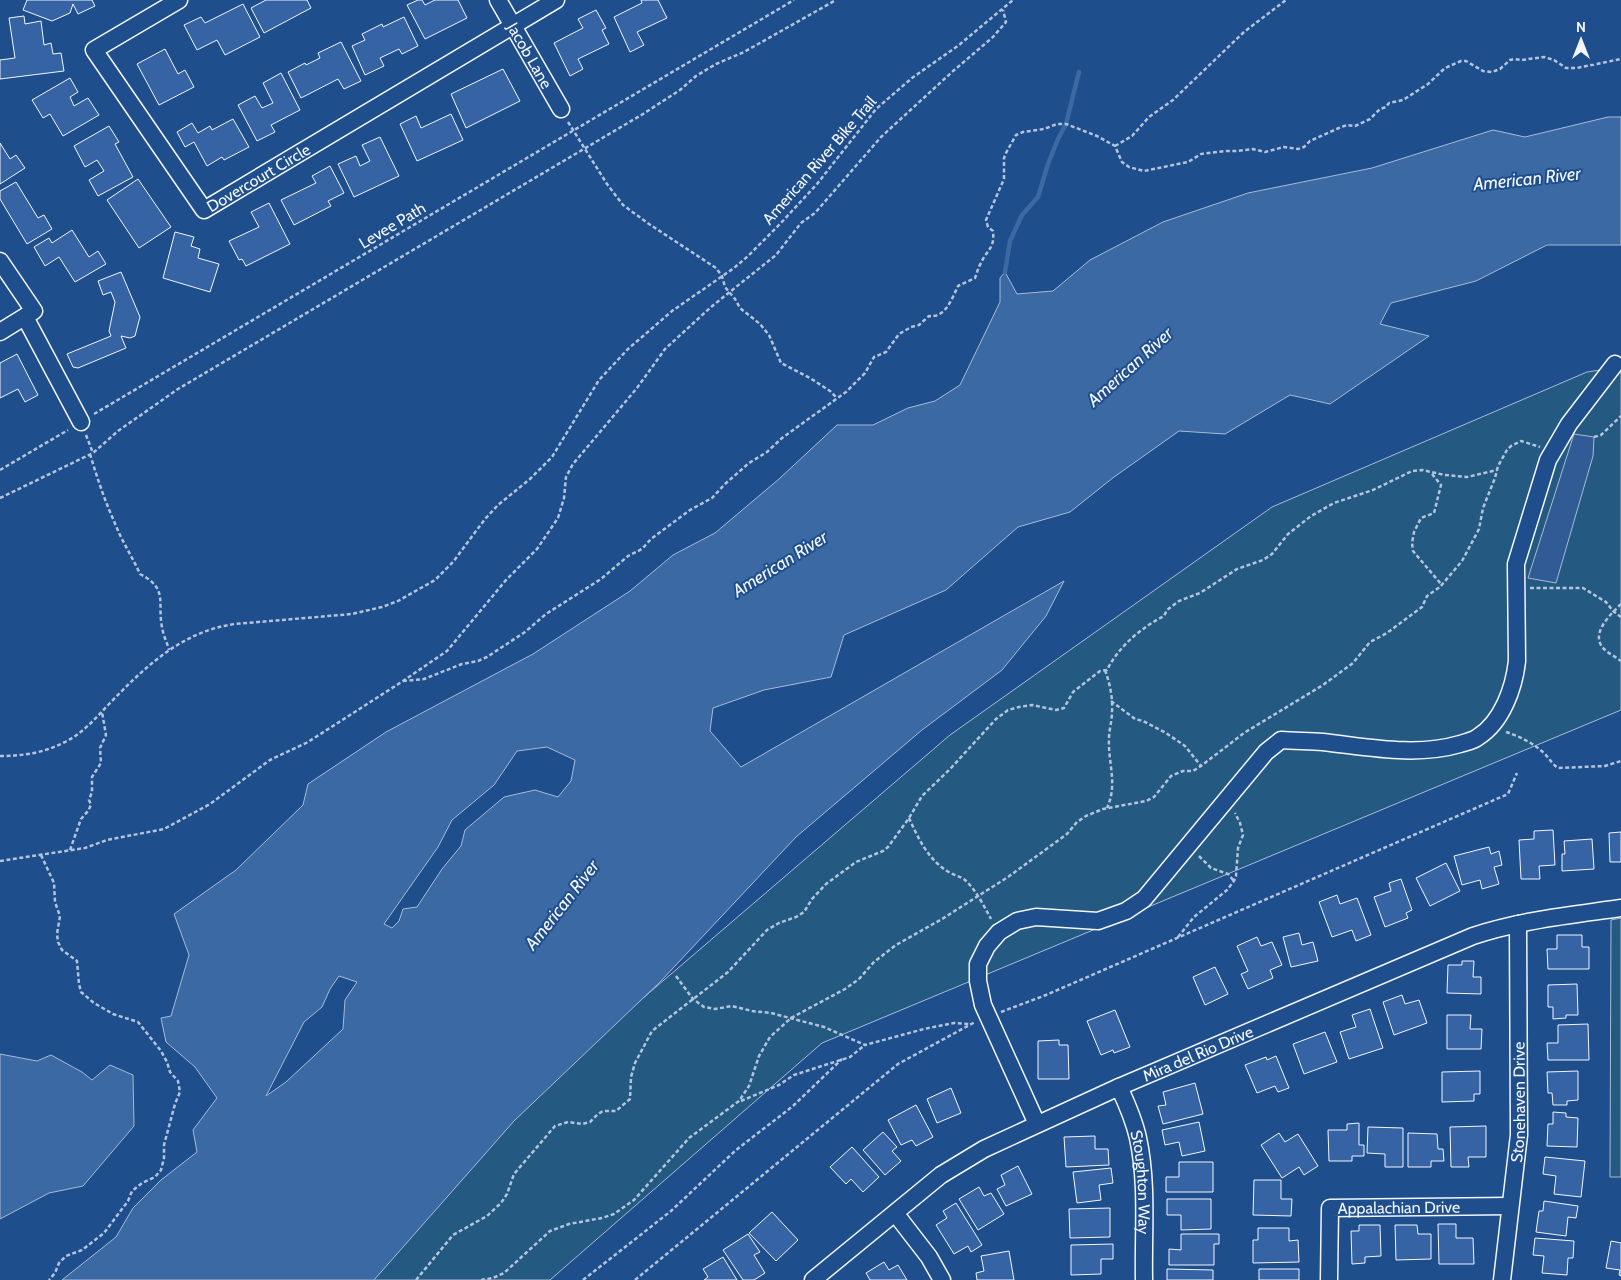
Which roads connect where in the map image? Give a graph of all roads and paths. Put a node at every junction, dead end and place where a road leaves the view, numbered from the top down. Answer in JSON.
{"nodes":[{"id":1,"x":179,"y":0,"type":"edge"},
{"id":2,"x":498,"y":0,"type":"edge"},
{"id":3,"x":556,"y":0,"type":"edge"},
{"id":4,"x":794,"y":0,"type":"edge"},
{"id":5,"x":836,"y":0,"type":"edge"},
{"id":6,"x":1014,"y":0,"type":"edge"},
{"id":7,"x":1286,"y":0,"type":"edge"},
{"id":8,"x":1003,"y":10,"type":"junction"},
{"id":9,"x":513,"y":26,"type":"junction"},
{"id":10,"x":1621,"y":59,"type":"edge"},
{"id":11,"x":561,"y":110,"type":"joint"},
{"id":12,"x":574,"y":130,"type":"junction"},
{"id":13,"x":1115,"y":146,"type":"junction"},
{"id":14,"x":584,"y":148,"type":"junction"},
{"id":15,"x":0,"y":260,"type":"edge"},
{"id":16,"x":722,"y":276,"type":"junction"},
{"id":17,"x":729,"y":293,"type":"junction"},
{"id":18,"x":25,"y":317,"type":"junction"},
{"id":19,"x":0,"y":332,"type":"edge"},
{"id":20,"x":1615,"y":364,"type":"dead end"},
{"id":21,"x":837,"y":398,"type":"junction"},
{"id":22,"x":1621,"y":416,"type":"edge"},
{"id":23,"x":81,"y":422,"type":"junction"},
{"id":24,"x":1594,"y":437,"type":"dead end"},
{"id":25,"x":1553,"y":451,"type":"junction"},
{"id":26,"x":90,"y":454,"type":"junction"},
{"id":27,"x":0,"y":470,"type":"edge"},
{"id":28,"x":1497,"y":470,"type":"junction"},
{"id":29,"x":1431,"y":473,"type":"junction"},
{"id":30,"x":0,"y":498,"type":"edge"},
{"id":31,"x":1442,"y":585,"type":"junction"},
{"id":32,"x":1516,"y":591,"type":"junction"},
{"id":33,"x":1621,"y":604,"type":"edge"},
{"id":34,"x":1613,"y":612,"type":"junction"},
{"id":35,"x":1621,"y":617,"type":"edge"},
{"id":36,"x":169,"y":650,"type":"junction"},
{"id":37,"x":1621,"y":661,"type":"edge"},
{"id":38,"x":1105,"y":670,"type":"junction"},
{"id":39,"x":403,"y":681,"type":"junction"},
{"id":40,"x":1112,"y":701,"type":"junction"},
{"id":41,"x":102,"y":712,"type":"junction"},
{"id":42,"x":1492,"y":726,"type":"junction"},
{"id":43,"x":0,"y":756,"type":"edge"},
{"id":44,"x":1621,"y":761,"type":"edge"},
{"id":45,"x":1201,"y":766,"type":"junction"},
{"id":46,"x":1518,"y":773,"type":"dead end"},
{"id":47,"x":1224,"y":802,"type":"junction"},
{"id":48,"x":1108,"y":808,"type":"junction"},
{"id":49,"x":909,"y":818,"type":"junction"},
{"id":50,"x":1189,"y":844,"type":"junction"},
{"id":51,"x":70,"y":850,"type":"junction"},
{"id":52,"x":41,"y":855,"type":"junction"},
{"id":53,"x":0,"y":861,"type":"edge"},
{"id":54,"x":1234,"y":881,"type":"junction"},
{"id":55,"x":977,"y":896,"type":"junction"},
{"id":56,"x":1621,"y":908,"type":"edge"},
{"id":57,"x":1518,"y":924,"type":"junction"},
{"id":58,"x":999,"y":932,"type":"junction"},
{"id":59,"x":1177,"y":938,"type":"junction"},
{"id":60,"x":676,"y":976,"type":"dead end"},
{"id":61,"x":693,"y":998,"type":"junction"},
{"id":62,"x":988,"y":1017,"type":"junction"},
{"id":63,"x":791,"y":1018,"type":"junction"},
{"id":64,"x":970,"y":1024,"type":"junction"},
{"id":65,"x":865,"y":1045,"type":"junction"},
{"id":66,"x":842,"y":1060,"type":"junction"},
{"id":67,"x":1119,"y":1087,"type":"junction"},
{"id":68,"x":739,"y":1101,"type":"junction"},
{"id":69,"x":1037,"y":1124,"type":"junction"},
{"id":70,"x":1510,"y":1206,"type":"junction"},
{"id":71,"x":895,"y":1213,"type":"junction"},
{"id":72,"x":49,"y":1280,"type":"edge"},
{"id":73,"x":416,"y":1280,"type":"edge"},
{"id":74,"x":481,"y":1280,"type":"edge"},
{"id":75,"x":583,"y":1280,"type":"edge"},
{"id":76,"x":635,"y":1280,"type":"edge"},
{"id":77,"x":813,"y":1280,"type":"edge"},
{"id":78,"x":942,"y":1280,"type":"edge"},
{"id":79,"x":1144,"y":1280,"type":"edge"},
{"id":80,"x":1329,"y":1280,"type":"edge"},
{"id":81,"x":1502,"y":1280,"type":"edge"}],
"edges":[{"from":1,"to":9,"type":"street","name":"Dovercourt Circle"},
{"from":2,"to":9,"type":"street","name":"Jacob Lane"},
{"from":3,"to":9,"type":"street"},
{"from":4,"to":12,"type":"path","name":"Levee Path"},
{"from":5,"to":14,"type":"path"},
{"from":6,"to":8,"type":"path","name":"American River Bike Trail"},
{"from":7,"to":13,"type":"path"},
{"from":8,"to":16,"type":"path","name":"American River Bike Trail"},
{"from":8,"to":17,"type":"path"},
{"from":9,"to":11,"type":"street","name":"Jacob Lane"},
{"from":10,"to":13,"type":"path"},
{"from":11,"to":12,"type":"path"},
{"from":12,"to":14,"type":"path"},
{"from":12,"to":23,"type":"path","name":"Levee Path"},
{"from":13,"to":21,"type":"path"},
{"from":14,"to":16,"type":"path"},
{"from":14,"to":26,"type":"path"},
{"from":15,"to":18,"type":"street"},
{"from":16,"to":17,"type":"path"},
{"from":16,"to":36,"type":"path","name":"American River Bike Trail"},
{"from":17,"to":21,"type":"path"},
{"from":17,"to":39,"type":"path"},
{"from":18,"to":19,"type":"street"},
{"from":18,"to":23,"type":"street"},
{"from":20,"to":25,"type":"street"},
{"from":21,"to":39,"type":"path"},
{"from":22,"to":24,"type":"path"},
{"from":23,"to":27,"type":"path","name":"Levee Path"},
{"from":25,"to":28,"type":"path"},
{"from":25,"to":32,"type":"street"},
{"from":26,"to":30,"type":"path"},
{"from":26,"to":36,"type":"path"},
{"from":28,"to":29,"type":"path"},
{"from":28,"to":31,"type":"path"},
{"from":29,"to":31,"type":"path"},
{"from":29,"to":38,"type":"path"},
{"from":31,"to":45,"type":"path"},
{"from":32,"to":34,"type":"path"},
{"from":32,"to":42,"type":"street"},
{"from":33,"to":34,"type":"path"},
{"from":34,"to":35,"type":"path"},
{"from":34,"to":37,"type":"path"},
{"from":36,"to":41,"type":"path","name":"American River Bike Trail"},
{"from":38,"to":40,"type":"path"},
{"from":38,"to":49,"type":"path"},
{"from":39,"to":51,"type":"path"},
{"from":40,"to":45,"type":"path"},
{"from":40,"to":48,"type":"path"},
{"from":41,"to":43,"type":"path","name":"American River Bike Trail"},
{"from":41,"to":51,"type":"path"},
{"from":42,"to":44,"type":"path"},
{"from":42,"to":47,"type":"street"},
{"from":45,"to":48,"type":"path"},
{"from":46,"to":59,"type":"path"},
{"from":47,"to":50,"type":"street"},
{"from":47,"to":54,"type":"path"},
{"from":48,"to":55,"type":"path"},
{"from":49,"to":55,"type":"path"},
{"from":49,"to":61,"type":"path"},
{"from":50,"to":54,"type":"path"},
{"from":50,"to":58,"type":"street"},
{"from":51,"to":52,"type":"path"},
{"from":52,"to":53,"type":"path"},
{"from":52,"to":72,"type":"path"},
{"from":54,"to":59,"type":"path"},
{"from":55,"to":58,"type":"path"},
{"from":55,"to":63,"type":"path"},
{"from":56,"to":57,"type":"street","name":"Mira del Rio Drive"},
{"from":57,"to":67,"type":"street","name":"Mira del Rio Drive"},
{"from":57,"to":70,"type":"street","name":"Stonehaven Drive"},
{"from":58,"to":62,"type":"street"},
{"from":59,"to":62,"type":"path"},
{"from":60,"to":61,"type":"path"},
{"from":61,"to":63,"type":"path"},
{"from":61,"to":73,"type":"path"},
{"from":62,"to":64,"type":"path"},
{"from":62,"to":69,"type":"street"},
{"from":63,"to":65,"type":"path"},
{"from":63,"to":68,"type":"path"},
{"from":64,"to":65,"type":"path"},
{"from":64,"to":76,"type":"path"},
{"from":65,"to":66,"type":"path"},
{"from":66,"to":68,"type":"path"},
{"from":66,"to":75,"type":"path"},
{"from":67,"to":69,"type":"street","name":"Mira del Rio Drive"},
{"from":67,"to":79,"type":"street","name":"Stoughton Way"},
{"from":68,"to":74,"type":"path"},
{"from":69,"to":71,"type":"street","name":"Mira del Rio Drive"},
{"from":70,"to":80,"type":"street","name":"Appalachian Drive"},
{"from":70,"to":81,"type":"street","name":"Stonehaven Drive"},
{"from":71,"to":77,"type":"street","name":"Mira del Rio Drive"},
{"from":71,"to":78,"type":"street"}]}
